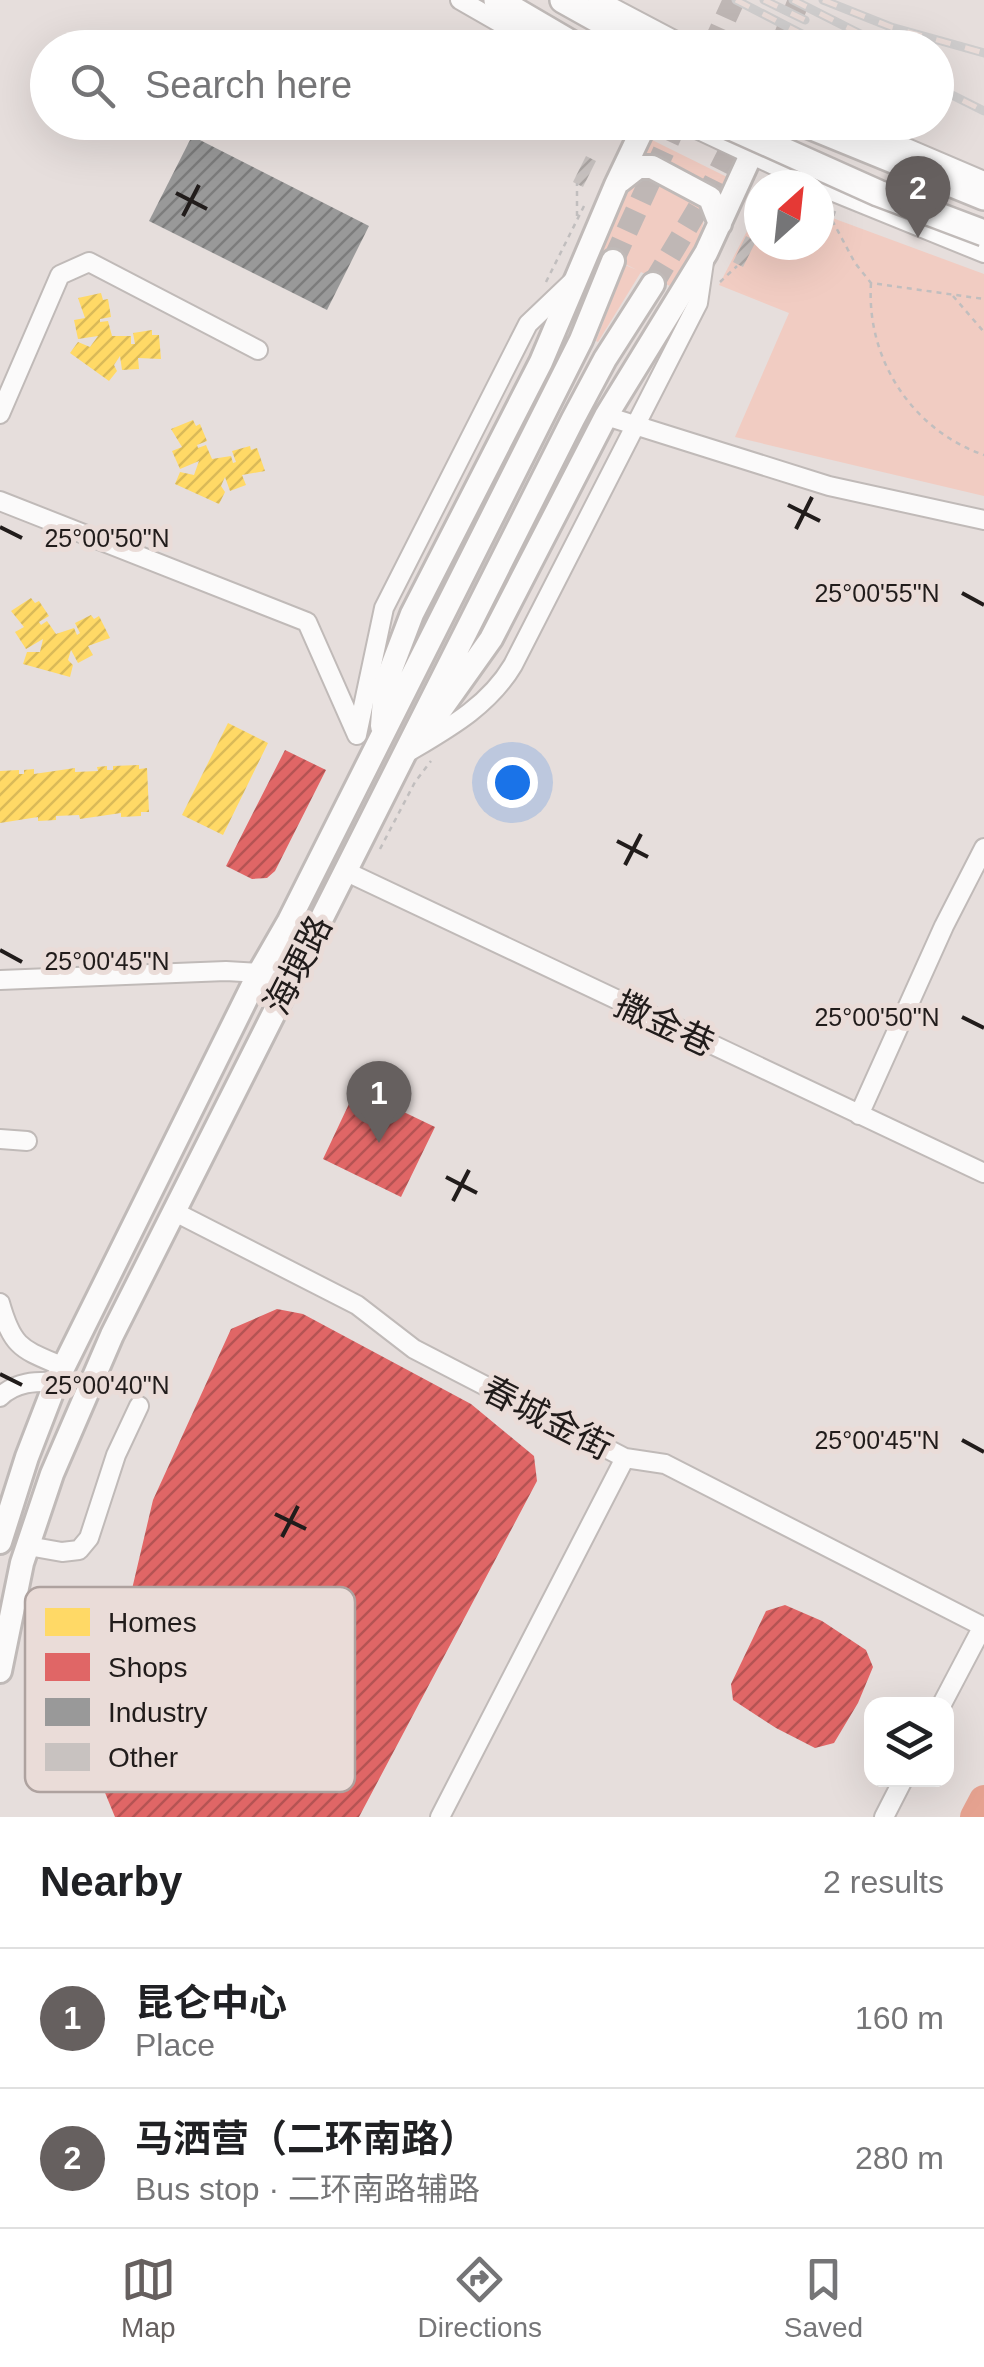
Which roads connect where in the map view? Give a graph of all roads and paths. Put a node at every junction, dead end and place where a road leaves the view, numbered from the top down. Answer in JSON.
{"nodes":[{"id":1,"x":460,"y":0,"type":"edge"},
{"id":2,"x":497,"y":0,"type":"edge"},
{"id":3,"x":507,"y":0,"type":"edge"},
{"id":4,"x":555,"y":0,"type":"edge"},
{"id":5,"x":564,"y":0,"type":"edge"},
{"id":6,"x":598,"y":0,"type":"edge"},
{"id":7,"x":512,"y":30,"type":"edge"},
{"id":8,"x":548,"y":30,"type":"edge"},
{"id":9,"x":559,"y":30,"type":"edge"},
{"id":10,"x":608,"y":30,"type":"edge"},
{"id":11,"x":617,"y":30,"type":"edge"},
{"id":12,"x":654,"y":30,"type":"edge"},
{"id":13,"x":637,"y":140,"type":"edge"},
{"id":14,"x":758,"y":140,"type":"edge"},
{"id":15,"x":760,"y":140,"type":"edge"},
{"id":16,"x":761,"y":140,"type":"edge"},
{"id":17,"x":764,"y":140,"type":"edge"},
{"id":18,"x":834,"y":140,"type":"edge"},
{"id":19,"x":842,"y":140,"type":"edge"},
{"id":20,"x":887,"y":140,"type":"edge"},
{"id":21,"x":798,"y":170,"type":"edge"},
{"id":22,"x":984,"y":182,"type":"edge"},
{"id":23,"x":577,"y":183,"type":"dead end"},
{"id":24,"x":616,"y":185,"type":"junction"},
{"id":25,"x":834,"y":193,"type":"edge"},
{"id":26,"x":840,"y":195,"type":"junction"},
{"id":27,"x":984,"y":200,"type":"edge"},
{"id":28,"x":585,"y":205,"type":"dead end"},
{"id":29,"x":834,"y":214,"type":"edge"},
{"id":30,"x":577,"y":221,"type":"junction"},
{"id":31,"x":720,"y":224,"type":"junction"},
{"id":32,"x":834,"y":224,"type":"edge"},
{"id":33,"x":984,"y":230,"type":"edge"},
{"id":34,"x":984,"y":252,"type":"edge"},
{"id":35,"x":706,"y":253,"type":"junction"},
{"id":36,"x":613,"y":261,"type":"tunnel mouth"},
{"id":37,"x":578,"y":277,"type":"junction"},
{"id":38,"x":871,"y":283,"type":"junction"},
{"id":39,"x":653,"y":284,"type":"tunnel mouth"},
{"id":40,"x":542,"y":291,"type":"dead end"},
{"id":41,"x":952,"y":295,"type":"junction"},
{"id":42,"x":984,"y":299,"type":"edge"},
{"id":43,"x":984,"y":332,"type":"edge"},
{"id":44,"x":258,"y":350,"type":"dead end"},
{"id":45,"x":0,"y":414,"type":"edge"},
{"id":46,"x":606,"y":416,"type":"junction"},
{"id":47,"x":636,"y":427,"type":"junction"},
{"id":48,"x":984,"y":455,"type":"edge"},
{"id":49,"x":0,"y":501,"type":"edge"},
{"id":50,"x":984,"y":520,"type":"edge"},
{"id":51,"x":356,"y":735,"type":"junction"},
{"id":52,"x":377,"y":747,"type":"junction"},
{"id":53,"x":405,"y":754,"type":"junction"},
{"id":54,"x":984,"y":848,"type":"edge"},
{"id":55,"x":347,"y":872,"type":"junction"},
{"id":56,"x":259,"y":973,"type":"junction"},
{"id":57,"x":0,"y":980,"type":"edge"},
{"id":58,"x":286,"y":986,"type":"junction"},
{"id":59,"x":859,"y":1115,"type":"junction"},
{"id":60,"x":0,"y":1139,"type":"edge"},
{"id":61,"x":27,"y":1140,"type":"dead end"},
{"id":62,"x":984,"y":1173,"type":"edge"},
{"id":63,"x":175,"y":1212,"type":"junction"},
{"id":64,"x":0,"y":1304,"type":"edge"},
{"id":65,"x":60,"y":1374,"type":"junction"},
{"id":66,"x":0,"y":1397,"type":"edge"},
{"id":67,"x":139,"y":1406,"type":"dead end"},
{"id":68,"x":625,"y":1458,"type":"junction"},
{"id":69,"x":0,"y":1542,"type":"edge"},
{"id":70,"x":28,"y":1546,"type":"junction"},
{"id":71,"x":983,"y":1626,"type":"edge"},
{"id":72,"x":0,"y":1671,"type":"edge"},
{"id":73,"x":946,"y":1697,"type":"edge"},
{"id":74,"x":899,"y":1787,"type":"edge"},
{"id":75,"x":440,"y":1817,"type":"edge"},
{"id":76,"x":884,"y":1817,"type":"edge"}],
"edges":[{"from":1,"to":7,"type":"street"},
{"from":2,"to":8,"type":"highway"},
{"from":3,"to":9,"type":"main road"},
{"from":4,"to":10,"type":"main road"},
{"from":5,"to":11,"type":"highway"},
{"from":6,"to":12,"type":"street"},
{"from":13,"to":24,"type":"main road"},
{"from":14,"to":31,"type":"main road"},
{"from":15,"to":33,"type":"highway","bridge":true},
{"from":16,"to":21,"type":"street"},
{"from":17,"to":33,"type":"main road"},
{"from":18,"to":27,"type":"main road"},
{"from":19,"to":27,"type":"highway"},
{"from":20,"to":22,"type":"street"},
{"from":23,"to":30,"type":"path"},
{"from":24,"to":31,"type":"main road"},
{"from":24,"to":37,"type":"main road"},
{"from":25,"to":26,"type":"street"},
{"from":26,"to":29,"type":"path"},
{"from":26,"to":34,"type":"street"},
{"from":28,"to":30,"type":"path"},
{"from":30,"to":40,"type":"path"},
{"from":31,"to":35,"type":"main road"},
{"from":32,"to":38,"type":"path"},
{"from":35,"to":46,"type":"main road"},
{"from":35,"to":47,"type":"street"},
{"from":36,"to":52,"type":"main road","name":"海埂路"},
{"from":37,"to":51,"type":"street"},
{"from":37,"to":52,"type":"main road"},
{"from":38,"to":41,"type":"path"},
{"from":38,"to":48,"type":"path"},
{"from":39,"to":53,"type":"main road","name":"海埂路"},
{"from":41,"to":42,"type":"path"},
{"from":41,"to":43,"type":"path"},
{"from":44,"to":45,"type":"street"},
{"from":46,"to":47,"type":"street"},
{"from":46,"to":53,"type":"main road"},
{"from":47,"to":50,"type":"street"},
{"from":47,"to":53,"type":"street"},
{"from":49,"to":51,"type":"street"},
{"from":51,"to":52,"type":"street"},
{"from":52,"to":56,"type":"main road","name":"海埂路"},
{"from":53,"to":55,"type":"main road","name":"海埂路"},
{"from":54,"to":59,"type":"street"},
{"from":55,"to":58,"type":"main road","name":"海埂路"},
{"from":55,"to":59,"type":"street","name":"撒金巷"},
{"from":56,"to":57,"type":"street"},
{"from":56,"to":58,"type":"street"},
{"from":56,"to":65,"type":"main road","name":"海埂路"},
{"from":58,"to":63,"type":"main road","name":"海埂路"},
{"from":59,"to":62,"type":"street","name":"撒金巷"},
{"from":60,"to":61,"type":"street"},
{"from":63,"to":68,"type":"street","name":"春城金街"},
{"from":63,"to":70,"type":"main road","name":"海埂路"},
{"from":64,"to":65,"type":"street"},
{"from":65,"to":66,"type":"street"},
{"from":65,"to":69,"type":"main road","name":"海埂路"},
{"from":67,"to":70,"type":"street"},
{"from":68,"to":71,"type":"street","name":"春城金街"},
{"from":68,"to":75,"type":"street"},
{"from":70,"to":72,"type":"main road","name":"海埂路"},
{"from":71,"to":73,"type":"street"},
{"from":74,"to":76,"type":"street"}]}
